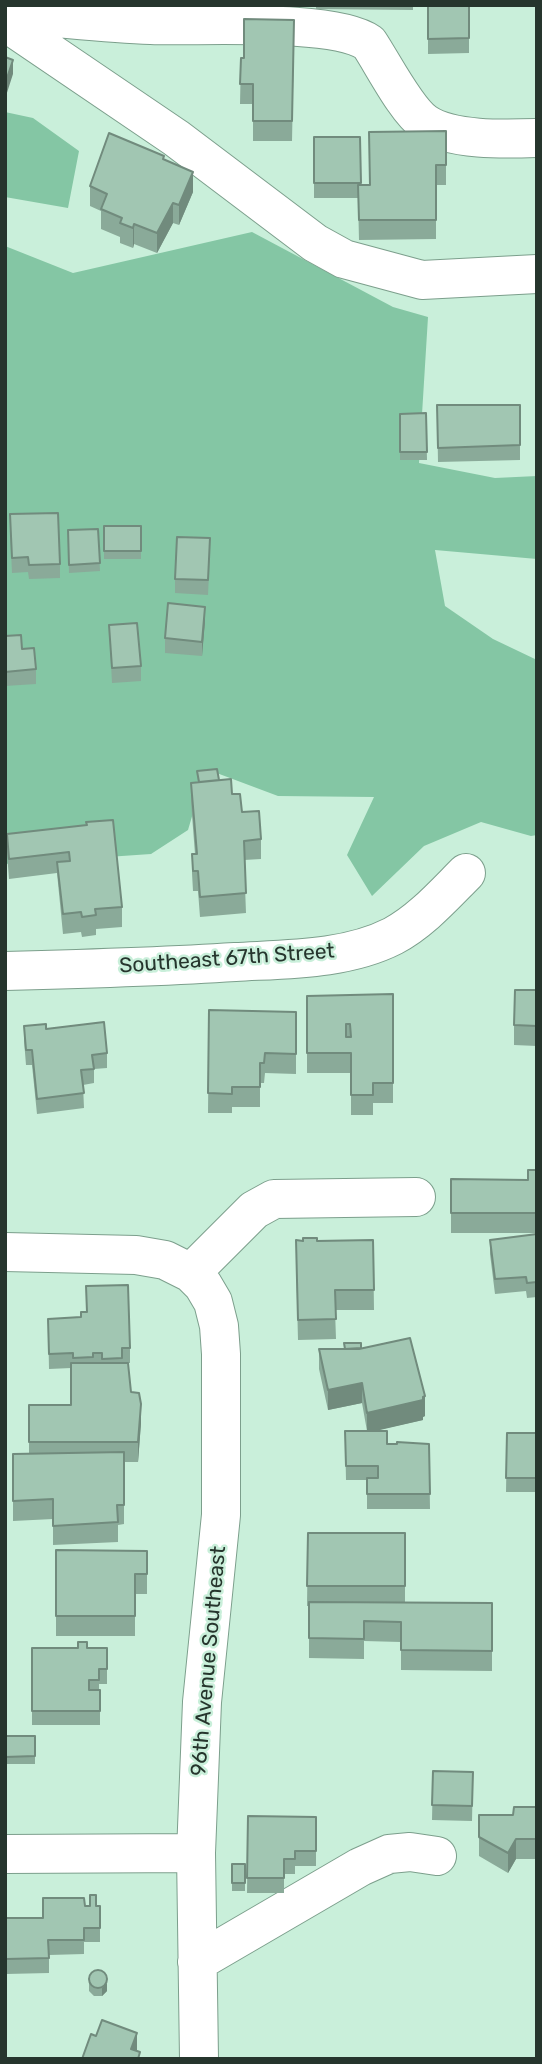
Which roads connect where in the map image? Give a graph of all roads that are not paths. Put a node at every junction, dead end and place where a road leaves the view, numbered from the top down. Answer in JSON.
{"nodes":[{"id":1,"x":5,"y":14,"type":"edge"},
{"id":2,"x":5,"y":22,"type":"edge"},
{"id":3,"x":537,"y":138,"type":"edge"},
{"id":4,"x":537,"y":274,"type":"edge"},
{"id":5,"x":466,"y":873,"type":"dead end"},
{"id":6,"x":5,"y":971,"type":"edge"},
{"id":7,"x":416,"y":1197,"type":"dead end"},
{"id":8,"x":5,"y":1252,"type":"edge"},
{"id":9,"x":191,"y":1273,"type":"junction"},
{"id":10,"x":196,"y":1853,"type":"junction"},
{"id":11,"x":5,"y":1854,"type":"edge"},
{"id":12,"x":437,"y":1856,"type":"dead end"},
{"id":13,"x":197,"y":1962,"type":"junction"},
{"id":14,"x":199,"y":2059,"type":"edge"}],
"edges":[{"from":1,"to":3,"type":"street"},
{"from":2,"to":4,"type":"street"},
{"from":5,"to":6,"type":"street","name":"Southeast 67th Street"},
{"from":7,"to":9,"type":"street"},
{"from":8,"to":9,"type":"street"},
{"from":9,"to":10,"type":"street","name":"96th Avenue Southeast"},
{"from":10,"to":11,"type":"street"},
{"from":10,"to":13,"type":"street","name":"96th Avenue Southeast"},
{"from":12,"to":13,"type":"street"},
{"from":13,"to":14,"type":"street","name":"96th Avenue Southeast"}]}
